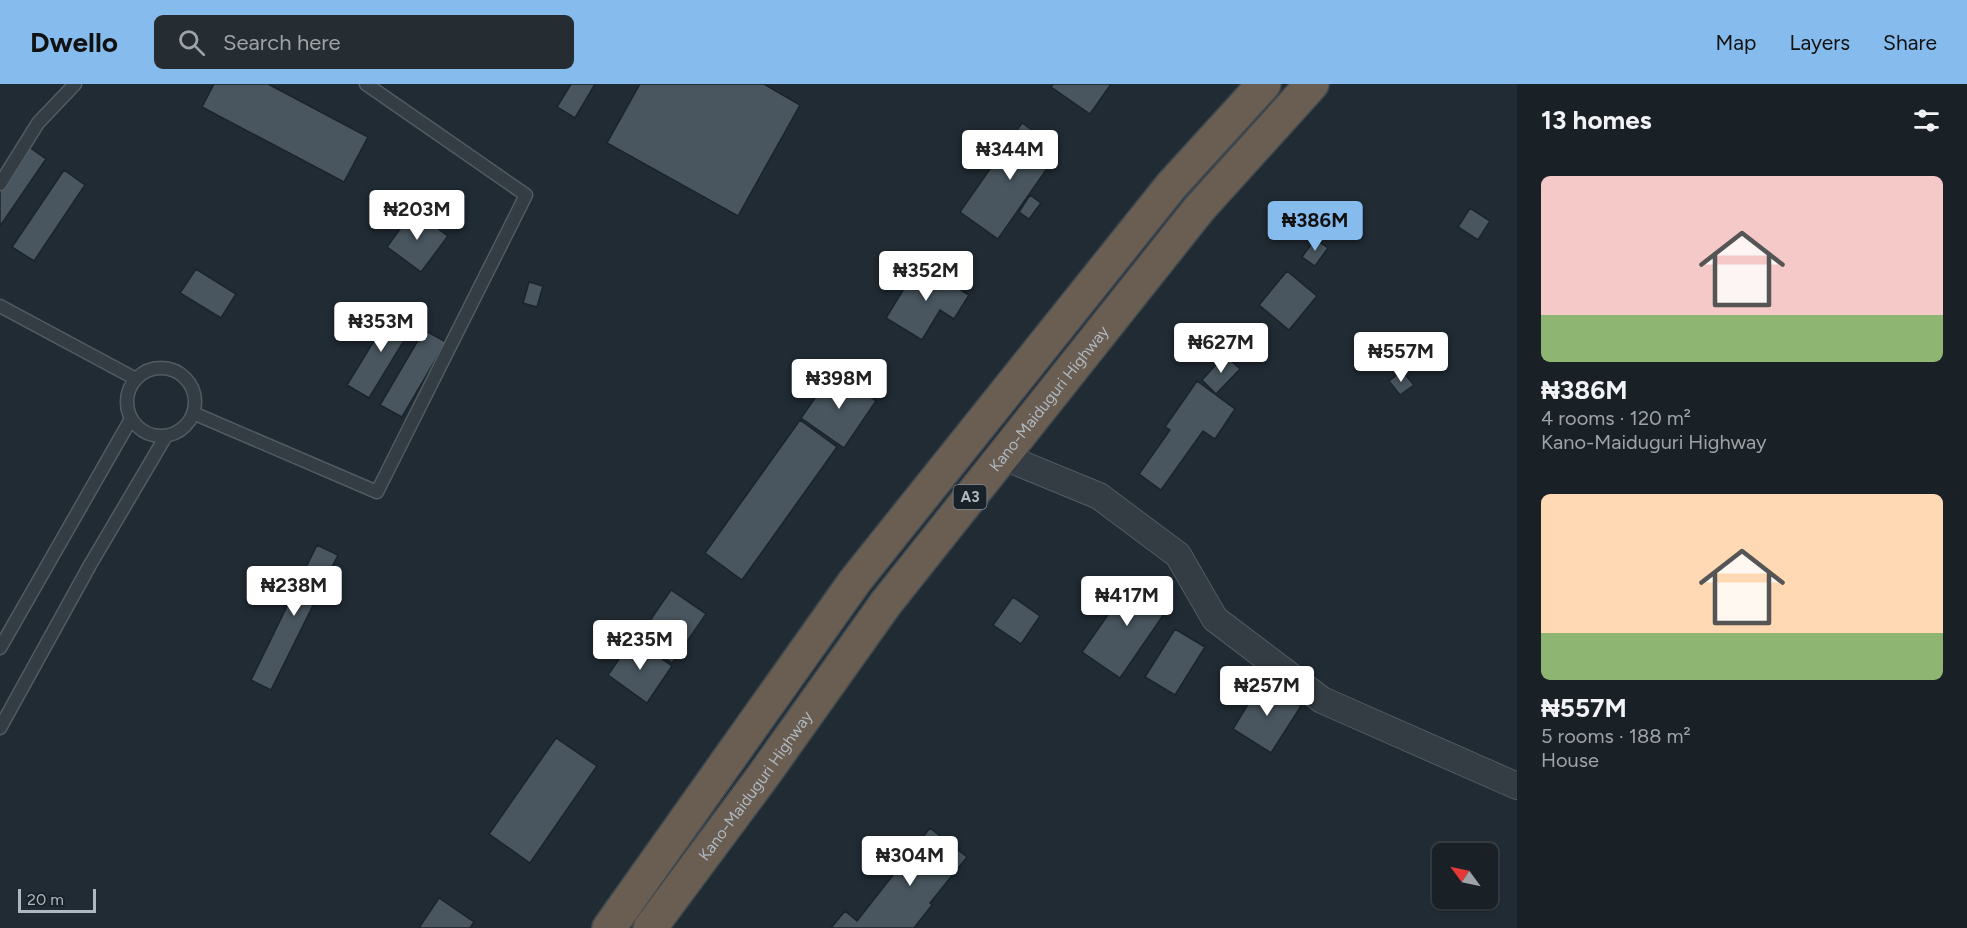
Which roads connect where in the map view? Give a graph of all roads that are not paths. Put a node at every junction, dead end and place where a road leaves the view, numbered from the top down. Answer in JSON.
{"nodes":[{"id":1,"x":75,"y":84,"type":"edge"},
{"id":2,"x":366,"y":84,"type":"edge"},
{"id":3,"x":1264,"y":84,"type":"edge"},
{"id":4,"x":1312,"y":84,"type":"edge"},
{"id":5,"x":0,"y":184,"type":"edge"},
{"id":6,"x":0,"y":306,"type":"edge"},
{"id":7,"x":135,"y":379,"type":"junction"},
{"id":8,"x":193,"y":413,"type":"junction"},
{"id":9,"x":131,"y":419,"type":"junction"},
{"id":10,"x":166,"y":436,"type":"junction"},
{"id":11,"x":1002,"y":456,"type":"junction"},
{"id":12,"x":0,"y":648,"type":"edge"},
{"id":13,"x":0,"y":728,"type":"edge"},
{"id":14,"x":1517,"y":786,"type":"edge"},
{"id":15,"x":609,"y":928,"type":"edge"},
{"id":16,"x":650,"y":928,"type":"edge"}],
"edges":[{"from":1,"to":5,"type":"lane"},
{"from":2,"to":8,"type":"lane"},
{"from":3,"to":15,"type":"highway","number":"A3"},
{"from":4,"to":11,"type":"highway","name":"Kano-Maiduguri Highway","number":"A3"},
{"from":6,"to":7,"type":"lane"},
{"from":7,"to":8,"type":"lane"},
{"from":7,"to":9,"type":"lane"},
{"from":8,"to":10,"type":"lane"},
{"from":9,"to":10,"type":"lane"},
{"from":9,"to":12,"type":"lane"},
{"from":10,"to":13,"type":"lane"},
{"from":11,"to":14,"type":"street"},
{"from":11,"to":16,"type":"highway","name":"Kano-Maiduguri Highway","number":"A3"}]}
